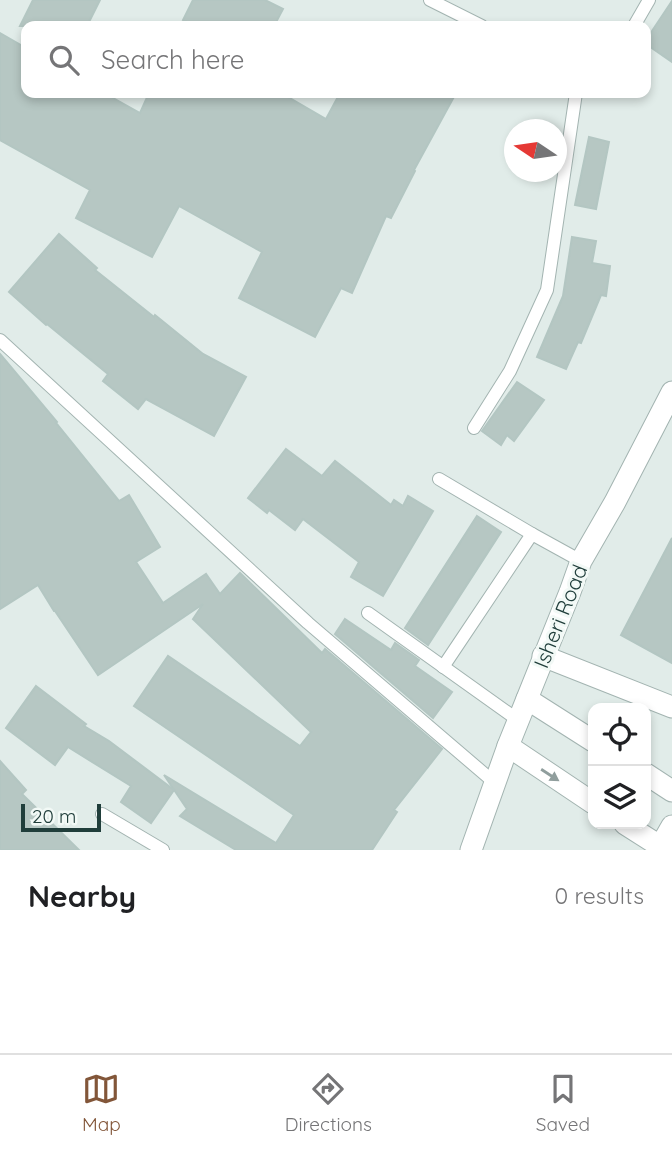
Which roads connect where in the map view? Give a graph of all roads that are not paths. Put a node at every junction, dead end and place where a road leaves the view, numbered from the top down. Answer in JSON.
{"nodes":[{"id":1,"x":430,"y":0,"type":"edge"},
{"id":2,"x":649,"y":0,"type":"edge"},
{"id":3,"x":472,"y":21,"type":"edge"},
{"id":4,"x":637,"y":21,"type":"edge"},
{"id":5,"x":575,"y":98,"type":"edge"},
{"id":6,"x":0,"y":340,"type":"edge"},
{"id":7,"x":672,"y":392,"type":"edge"},
{"id":8,"x":474,"y":428,"type":"dead end"},
{"id":9,"x":439,"y":479,"type":"dead end"},
{"id":10,"x":531,"y":534,"type":"junction"},
{"id":11,"x":581,"y":561,"type":"junction"},
{"id":12,"x":368,"y":613,"type":"dead end"},
{"id":13,"x":543,"y":656,"type":"junction"},
{"id":14,"x":443,"y":667,"type":"junction"},
{"id":15,"x":527,"y":699,"type":"junction"},
{"id":16,"x":672,"y":708,"type":"edge"},
{"id":17,"x":518,"y":720,"type":"junction"},
{"id":18,"x":588,"y":738,"type":"edge"},
{"id":19,"x":508,"y":746,"type":"junction"},
{"id":20,"x":651,"y":777,"type":"edge"},
{"id":21,"x":495,"y":783,"type":"junction"},
{"id":22,"x":672,"y":791,"type":"edge"},
{"id":23,"x":588,"y":800,"type":"edge"},
{"id":24,"x":102,"y":814,"type":"dead end"},
{"id":25,"x":672,"y":826,"type":"edge"},
{"id":26,"x":633,"y":829,"type":"edge"},
{"id":27,"x":663,"y":848,"type":"edge"},
{"id":28,"x":163,"y":850,"type":"edge"},
{"id":29,"x":471,"y":850,"type":"edge"}],
"edges":[{"from":1,"to":3,"type":"lane"},
{"from":2,"to":4,"type":"lane"},
{"from":5,"to":8,"type":"lane"},
{"from":6,"to":21,"type":"lane"},
{"from":7,"to":11,"type":"street","name":"Isheri Road"},
{"from":9,"to":10,"type":"lane"},
{"from":10,"to":11,"type":"lane"},
{"from":10,"to":14,"type":"lane"},
{"from":11,"to":13,"type":"street","name":"Isheri Road"},
{"from":12,"to":14,"type":"lane"},
{"from":13,"to":15,"type":"street","name":"Isheri Road"},
{"from":13,"to":16,"type":"street"},
{"from":14,"to":17,"type":"lane"},
{"from":15,"to":17,"type":"street","name":"Isheri Road"},
{"from":15,"to":18,"type":"street"},
{"from":17,"to":19,"type":"street","name":"Isheri Road"},
{"from":19,"to":21,"type":"street","name":"Isheri Road"},
{"from":19,"to":23,"type":"street","one_way":true},
{"from":20,"to":22,"type":"street"},
{"from":21,"to":29,"type":"street","name":"Isheri Road"},
{"from":24,"to":28,"type":"lane"},
{"from":25,"to":27,"type":"street"},
{"from":26,"to":27,"type":"street"}]}
